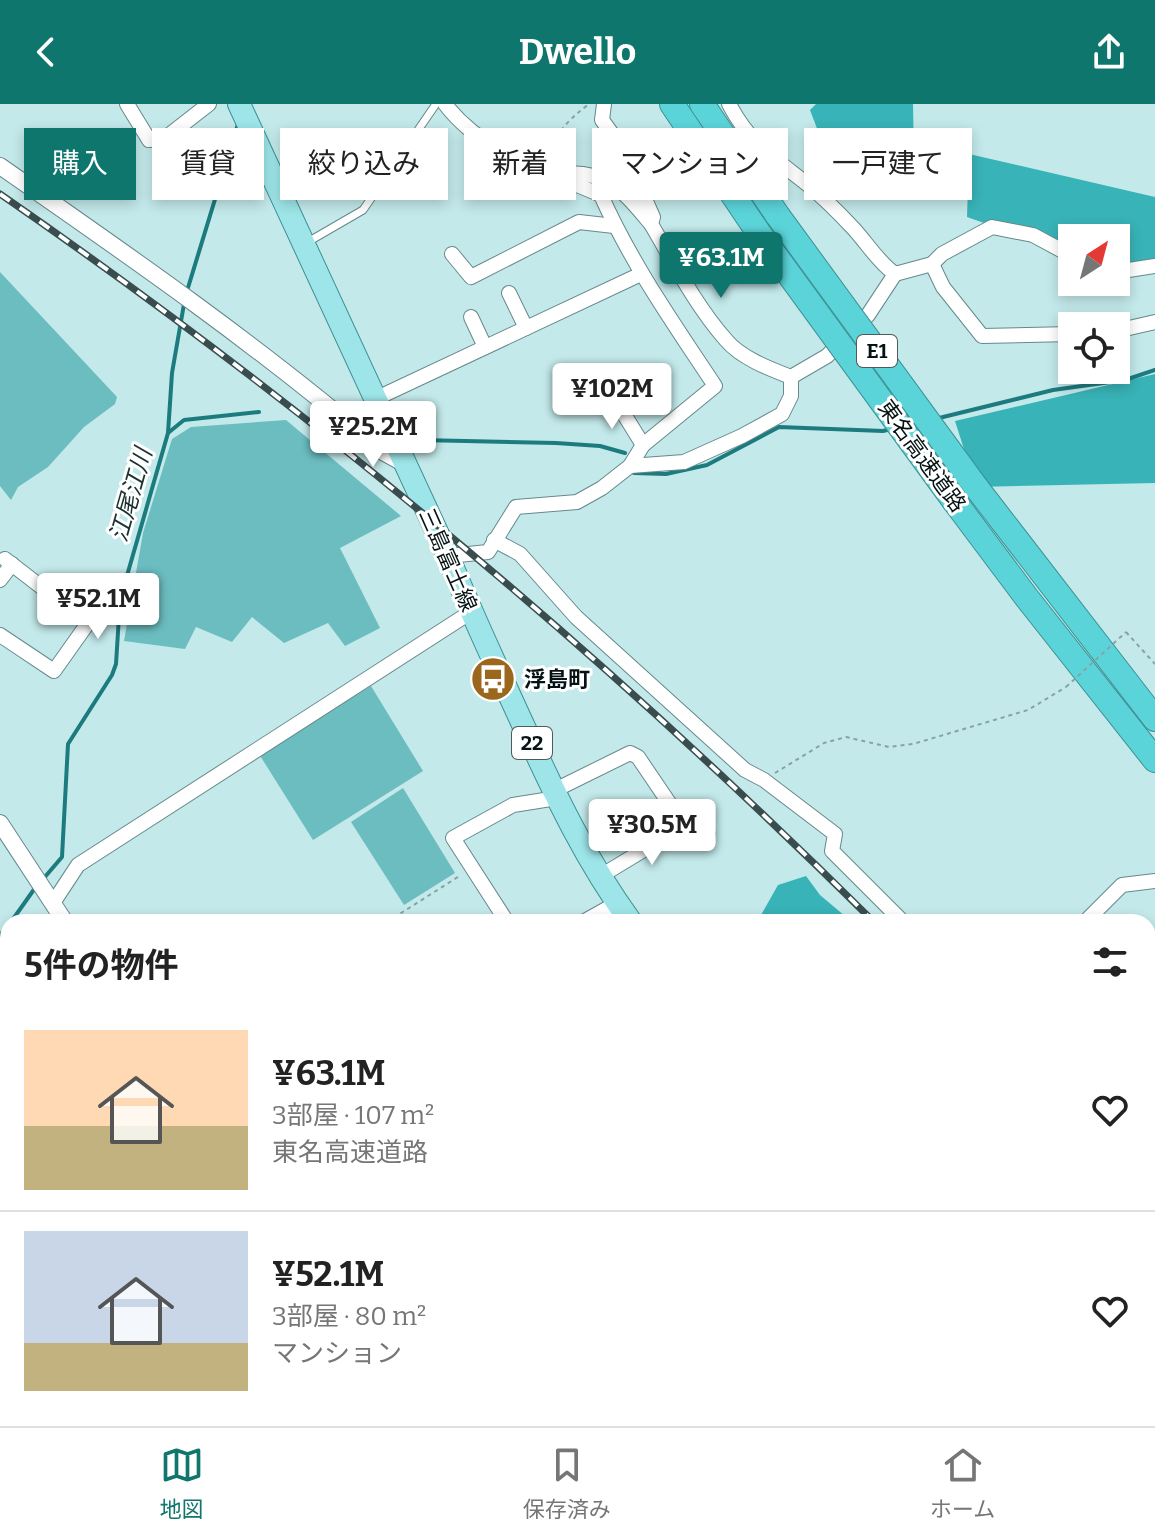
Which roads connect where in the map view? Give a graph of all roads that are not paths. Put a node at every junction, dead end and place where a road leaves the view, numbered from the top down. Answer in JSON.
{"nodes":[{"id":1,"x":127,"y":104,"type":"edge"},
{"id":2,"x":209,"y":104,"type":"edge"},
{"id":3,"x":239,"y":104,"type":"edge"},
{"id":4,"x":436,"y":104,"type":"edge"},
{"id":5,"x":445,"y":104,"type":"edge"},
{"id":6,"x":604,"y":104,"type":"edge"},
{"id":7,"x":672,"y":104,"type":"edge"},
{"id":8,"x":702,"y":104,"type":"edge"},
{"id":9,"x":729,"y":104,"type":"edge"},
{"id":10,"x":469,"y":128,"type":"edge"},
{"id":11,"x":0,"y":166,"type":"edge"},
{"id":12,"x":576,"y":174,"type":"edge"},
{"id":13,"x":576,"y":185,"type":"edge"},
{"id":14,"x":651,"y":224,"type":"junction"},
{"id":15,"x":614,"y":226,"type":"junction"},
{"id":16,"x":304,"y":244,"type":"junction"},
{"id":17,"x":1058,"y":248,"type":"edge"},
{"id":18,"x":452,"y":254,"type":"dead end"},
{"id":19,"x":932,"y":264,"type":"junction"},
{"id":20,"x":1155,"y":266,"type":"edge"},
{"id":21,"x":1130,"y":270,"type":"edge"},
{"id":22,"x":641,"y":274,"type":"junction"},
{"id":23,"x":895,"y":274,"type":"junction"},
{"id":24,"x":509,"y":293,"type":"dead end"},
{"id":25,"x":471,"y":317,"type":"dead end"},
{"id":26,"x":1155,"y":322,"type":"edge"},
{"id":27,"x":526,"y":328,"type":"junction"},
{"id":28,"x":1130,"y":328,"type":"edge"},
{"id":29,"x":1058,"y":334,"type":"edge"},
{"id":30,"x":485,"y":347,"type":"junction"},
{"id":31,"x":791,"y":377,"type":"junction"},
{"id":32,"x":614,"y":398,"type":"dead end"},
{"id":33,"x":375,"y":399,"type":"junction"},
{"id":34,"x":643,"y":445,"type":"junction"},
{"id":35,"x":397,"y":446,"type":"junction"},
{"id":36,"x":630,"y":466,"type":"junction"},
{"id":37,"x":494,"y":540,"type":"junction"},
{"id":38,"x":448,"y":556,"type":"junction"},
{"id":39,"x":0,"y":580,"type":"edge"},
{"id":40,"x":471,"y":612,"type":"junction"},
{"id":41,"x":0,"y":635,"type":"edge"},
{"id":42,"x":1155,"y":719,"type":"edge"},
{"id":43,"x":1155,"y":760,"type":"edge"},
{"id":44,"x":555,"y":794,"type":"junction"},
{"id":45,"x":0,"y":823,"type":"edge"},
{"id":46,"x":684,"y":825,"type":"junction"},
{"id":47,"x":708,"y":834,"type":"dead end"},
{"id":48,"x":599,"y":877,"type":"junction"},
{"id":49,"x":1155,"y":881,"type":"edge"},
{"id":50,"x":51,"y":900,"type":"junction"},
{"id":51,"x":617,"y":903,"type":"junction"},
{"id":52,"x":60,"y":914,"type":"edge"},
{"id":53,"x":502,"y":914,"type":"edge"},
{"id":54,"x":597,"y":914,"type":"edge"},
{"id":55,"x":625,"y":914,"type":"edge"},
{"id":56,"x":895,"y":914,"type":"edge"},
{"id":57,"x":1093,"y":914,"type":"edge"}],
"edges":[{"from":1,"to":2,"type":"street"},
{"from":3,"to":16,"type":"main road","name":"三島富士線","number":"22"},
{"from":4,"to":16,"type":"lane"},
{"from":5,"to":10,"type":"street"},
{"from":6,"to":14,"type":"street"},
{"from":7,"to":43,"type":"highway","name":"東名高速道路","number":"E1","bridge":true},
{"from":8,"to":42,"type":"highway","name":"東名高速道路","number":"E1","bridge":true},
{"from":9,"to":23,"type":"street"},
{"from":11,"to":35,"type":"street"},
{"from":12,"to":14,"type":"street"},
{"from":13,"to":15,"type":"street"},
{"from":14,"to":31,"type":"street"},
{"from":15,"to":18,"type":"street"},
{"from":15,"to":22,"type":"street"},
{"from":16,"to":33,"type":"main road","name":"三島富士線","number":"22"},
{"from":17,"to":19,"type":"street"},
{"from":19,"to":23,"type":"street"},
{"from":19,"to":29,"type":"street"},
{"from":20,"to":21,"type":"street"},
{"from":22,"to":27,"type":"street"},
{"from":22,"to":34,"type":"street"},
{"from":23,"to":31,"type":"street"},
{"from":24,"to":27,"type":"street"},
{"from":25,"to":30,"type":"street"},
{"from":26,"to":28,"type":"street"},
{"from":27,"to":30,"type":"street"},
{"from":30,"to":33,"type":"street"},
{"from":31,"to":36,"type":"street"},
{"from":32,"to":34,"type":"street"},
{"from":33,"to":35,"type":"main road","name":"三島富士線","number":"22"},
{"from":34,"to":36,"type":"street"},
{"from":35,"to":38,"type":"main road","name":"三島富士線","number":"22"},
{"from":36,"to":37,"type":"street"},
{"from":37,"to":38,"type":"street"},
{"from":37,"to":56,"type":"street"},
{"from":38,"to":40,"type":"main road","name":"三島富士線","number":"22"},
{"from":39,"to":41,"type":"street"},
{"from":40,"to":44,"type":"main road","name":"三島富士線","number":"22"},
{"from":40,"to":50,"type":"street"},
{"from":44,"to":46,"type":"street"},
{"from":44,"to":48,"type":"main road","name":"三島富士線","number":"22"},
{"from":44,"to":53,"type":"street"},
{"from":45,"to":50,"type":"street"},
{"from":46,"to":47,"type":"street"},
{"from":46,"to":48,"type":"street"},
{"from":48,"to":51,"type":"main road","name":"三島富士線","number":"22"},
{"from":49,"to":57,"type":"street"},
{"from":50,"to":52,"type":"street"},
{"from":51,"to":54,"type":"street"},
{"from":51,"to":55,"type":"main road","name":"三島富士線","number":"22"}]}
